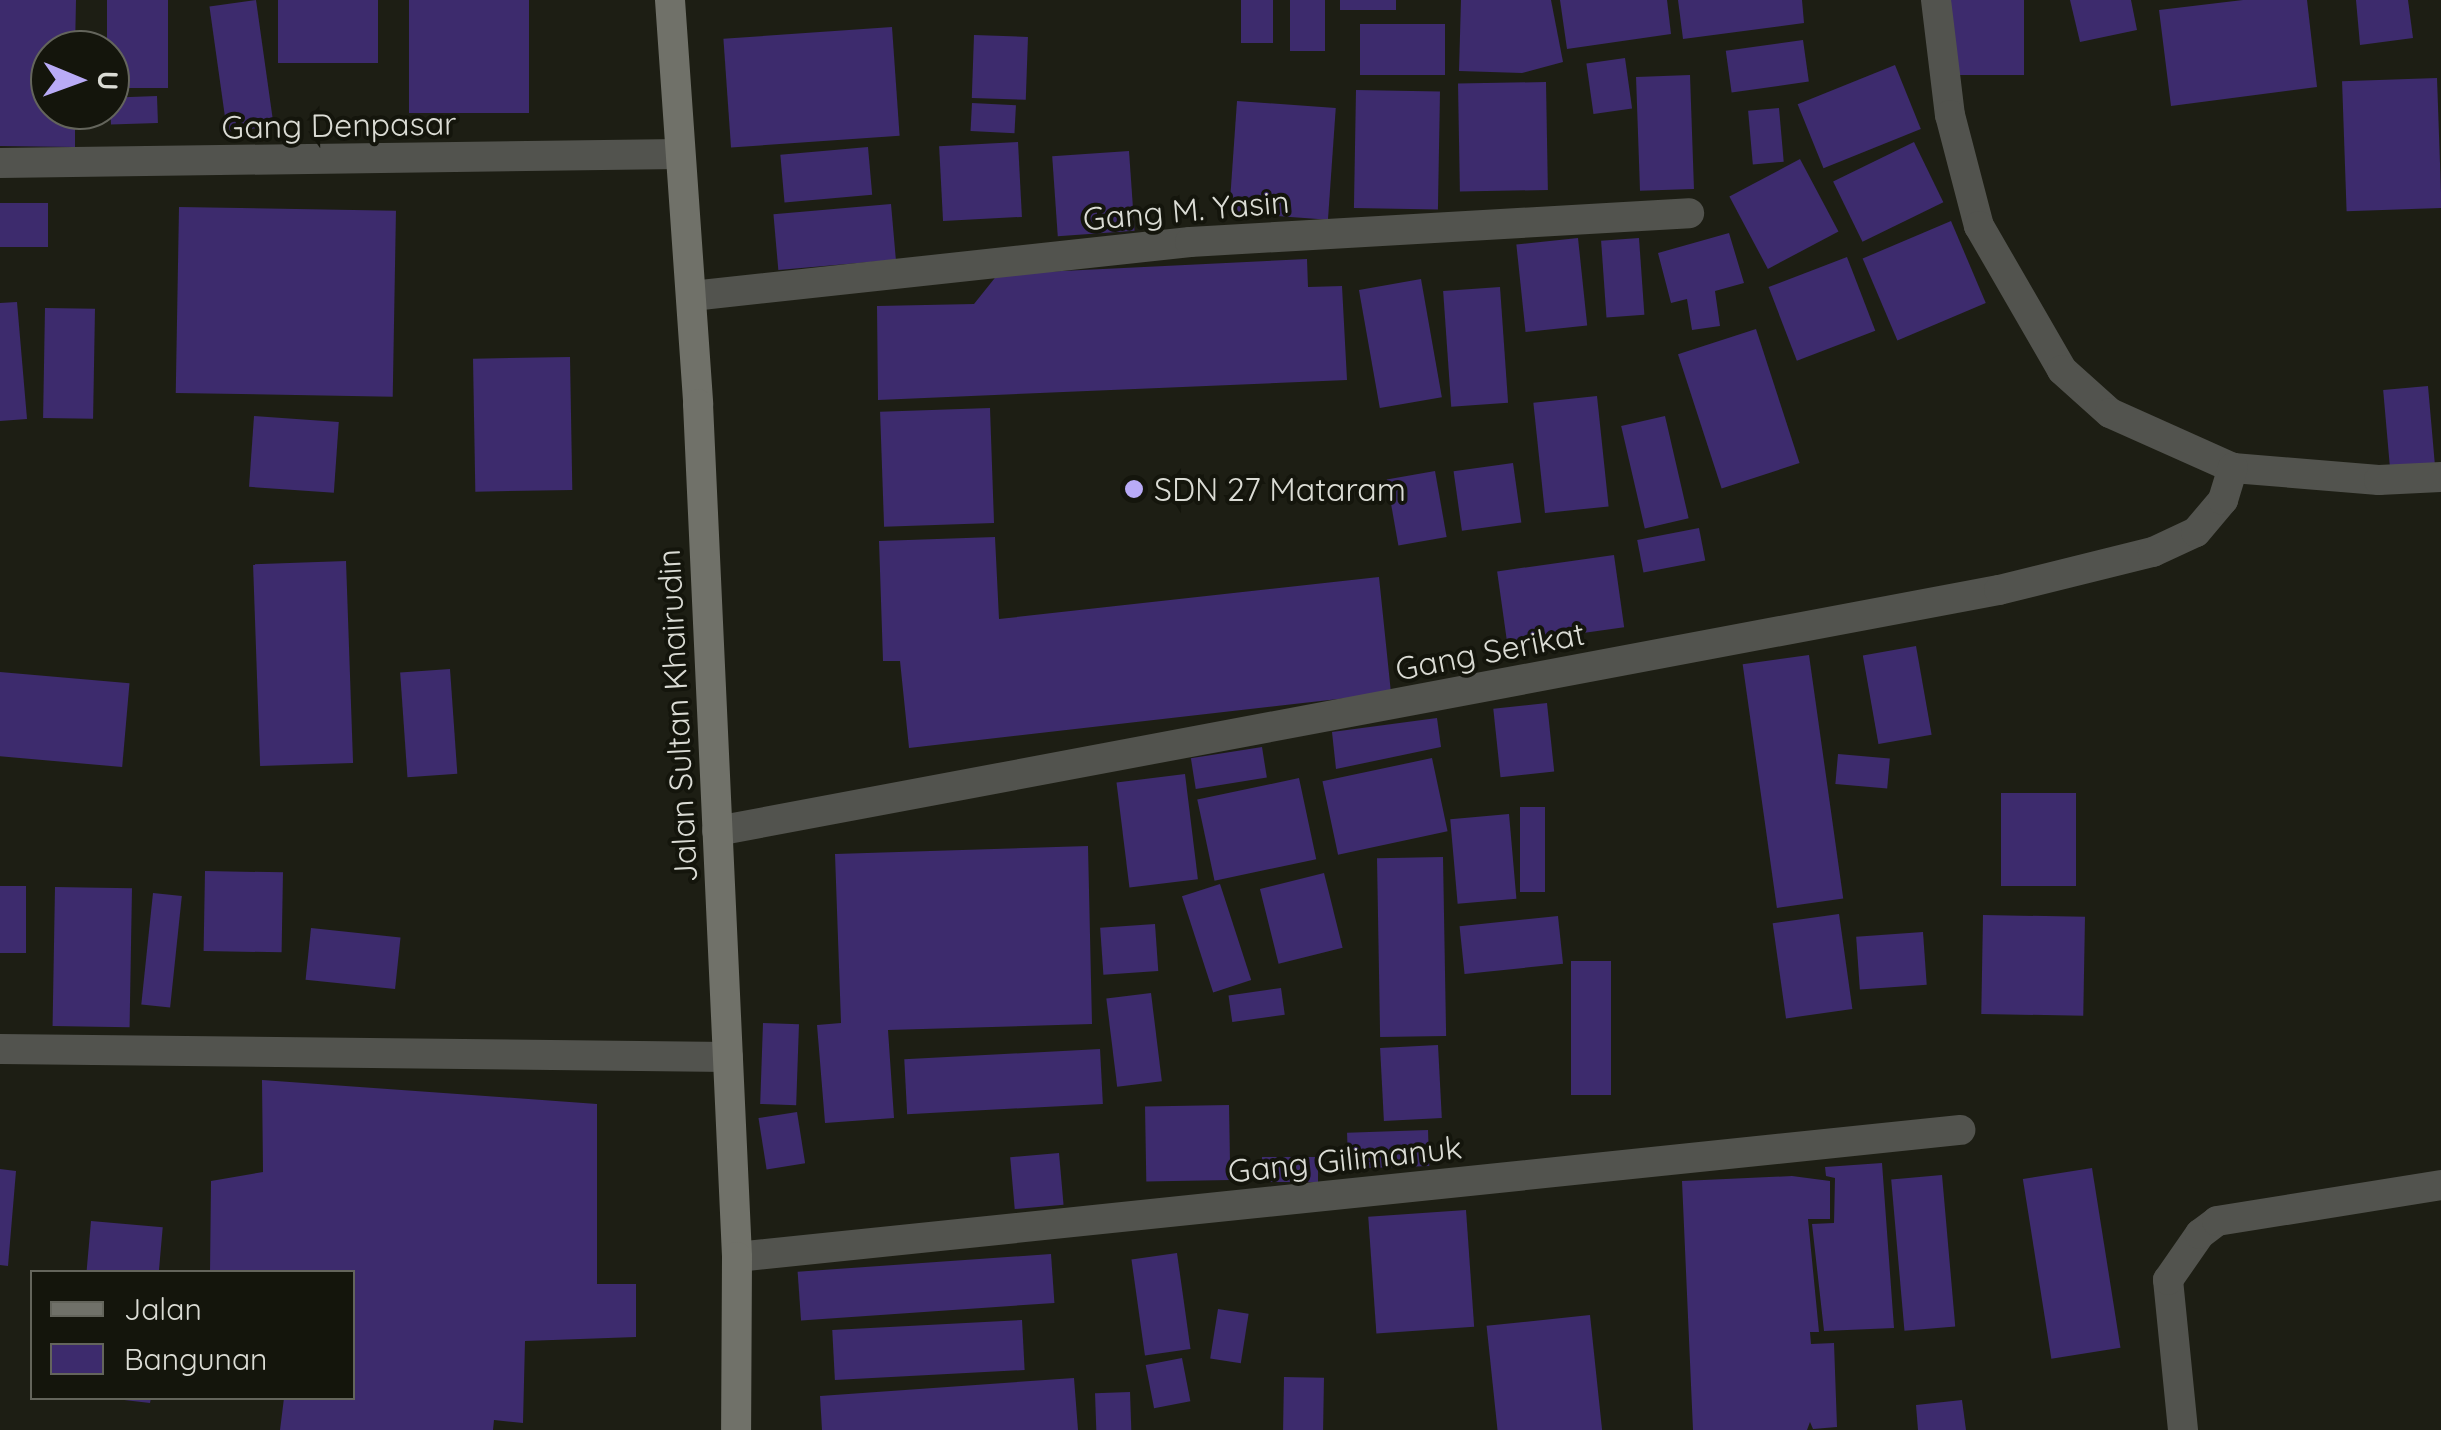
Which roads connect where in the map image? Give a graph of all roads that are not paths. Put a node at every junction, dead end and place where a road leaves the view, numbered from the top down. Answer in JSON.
{"nodes":[{"id":1,"x":670,"y":0,"type":"edge"},
{"id":2,"x":1936,"y":0,"type":"edge"},
{"id":3,"x":678,"y":154,"type":"junction"},
{"id":4,"x":0,"y":163,"type":"edge"},
{"id":5,"x":1688,"y":213,"type":"dead end"},
{"id":6,"x":692,"y":296,"type":"junction"},
{"id":7,"x":2233,"y":468,"type":"junction"},
{"id":8,"x":2441,"y":476,"type":"edge"},
{"id":9,"x":717,"y":832,"type":"junction"},
{"id":10,"x":0,"y":1049,"type":"edge"},
{"id":11,"x":728,"y":1057,"type":"junction"},
{"id":12,"x":1960,"y":1130,"type":"dead end"},
{"id":13,"x":2441,"y":1185,"type":"edge"},
{"id":14,"x":737,"y":1257,"type":"junction"},
{"id":15,"x":736,"y":1430,"type":"edge"},
{"id":16,"x":2183,"y":1430,"type":"edge"}],
"edges":[{"from":1,"to":3,"type":"main road","name":"Jalan Sultan Khairudin"},
{"from":2,"to":7,"type":"street"},
{"from":3,"to":4,"type":"street","name":"Gang Denpasar"},
{"from":3,"to":6,"type":"main road","name":"Jalan Sultan Khairudin"},
{"from":5,"to":6,"type":"street","name":"Gang M. Yasin"},
{"from":6,"to":9,"type":"main road","name":"Jalan Sultan Khairudin"},
{"from":7,"to":8,"type":"street"},
{"from":7,"to":9,"type":"street","name":"Gang Serikat"},
{"from":9,"to":11,"type":"main road","name":"Jalan Sultan Khairudin"},
{"from":10,"to":11,"type":"street"},
{"from":11,"to":14,"type":"main road","name":"Jalan Sultan Khairudin"},
{"from":12,"to":14,"type":"street","name":"Gang Gilimanuk"},
{"from":13,"to":16,"type":"street"},
{"from":14,"to":15,"type":"main road","name":"Jalan Sultan Khairudin"}]}
